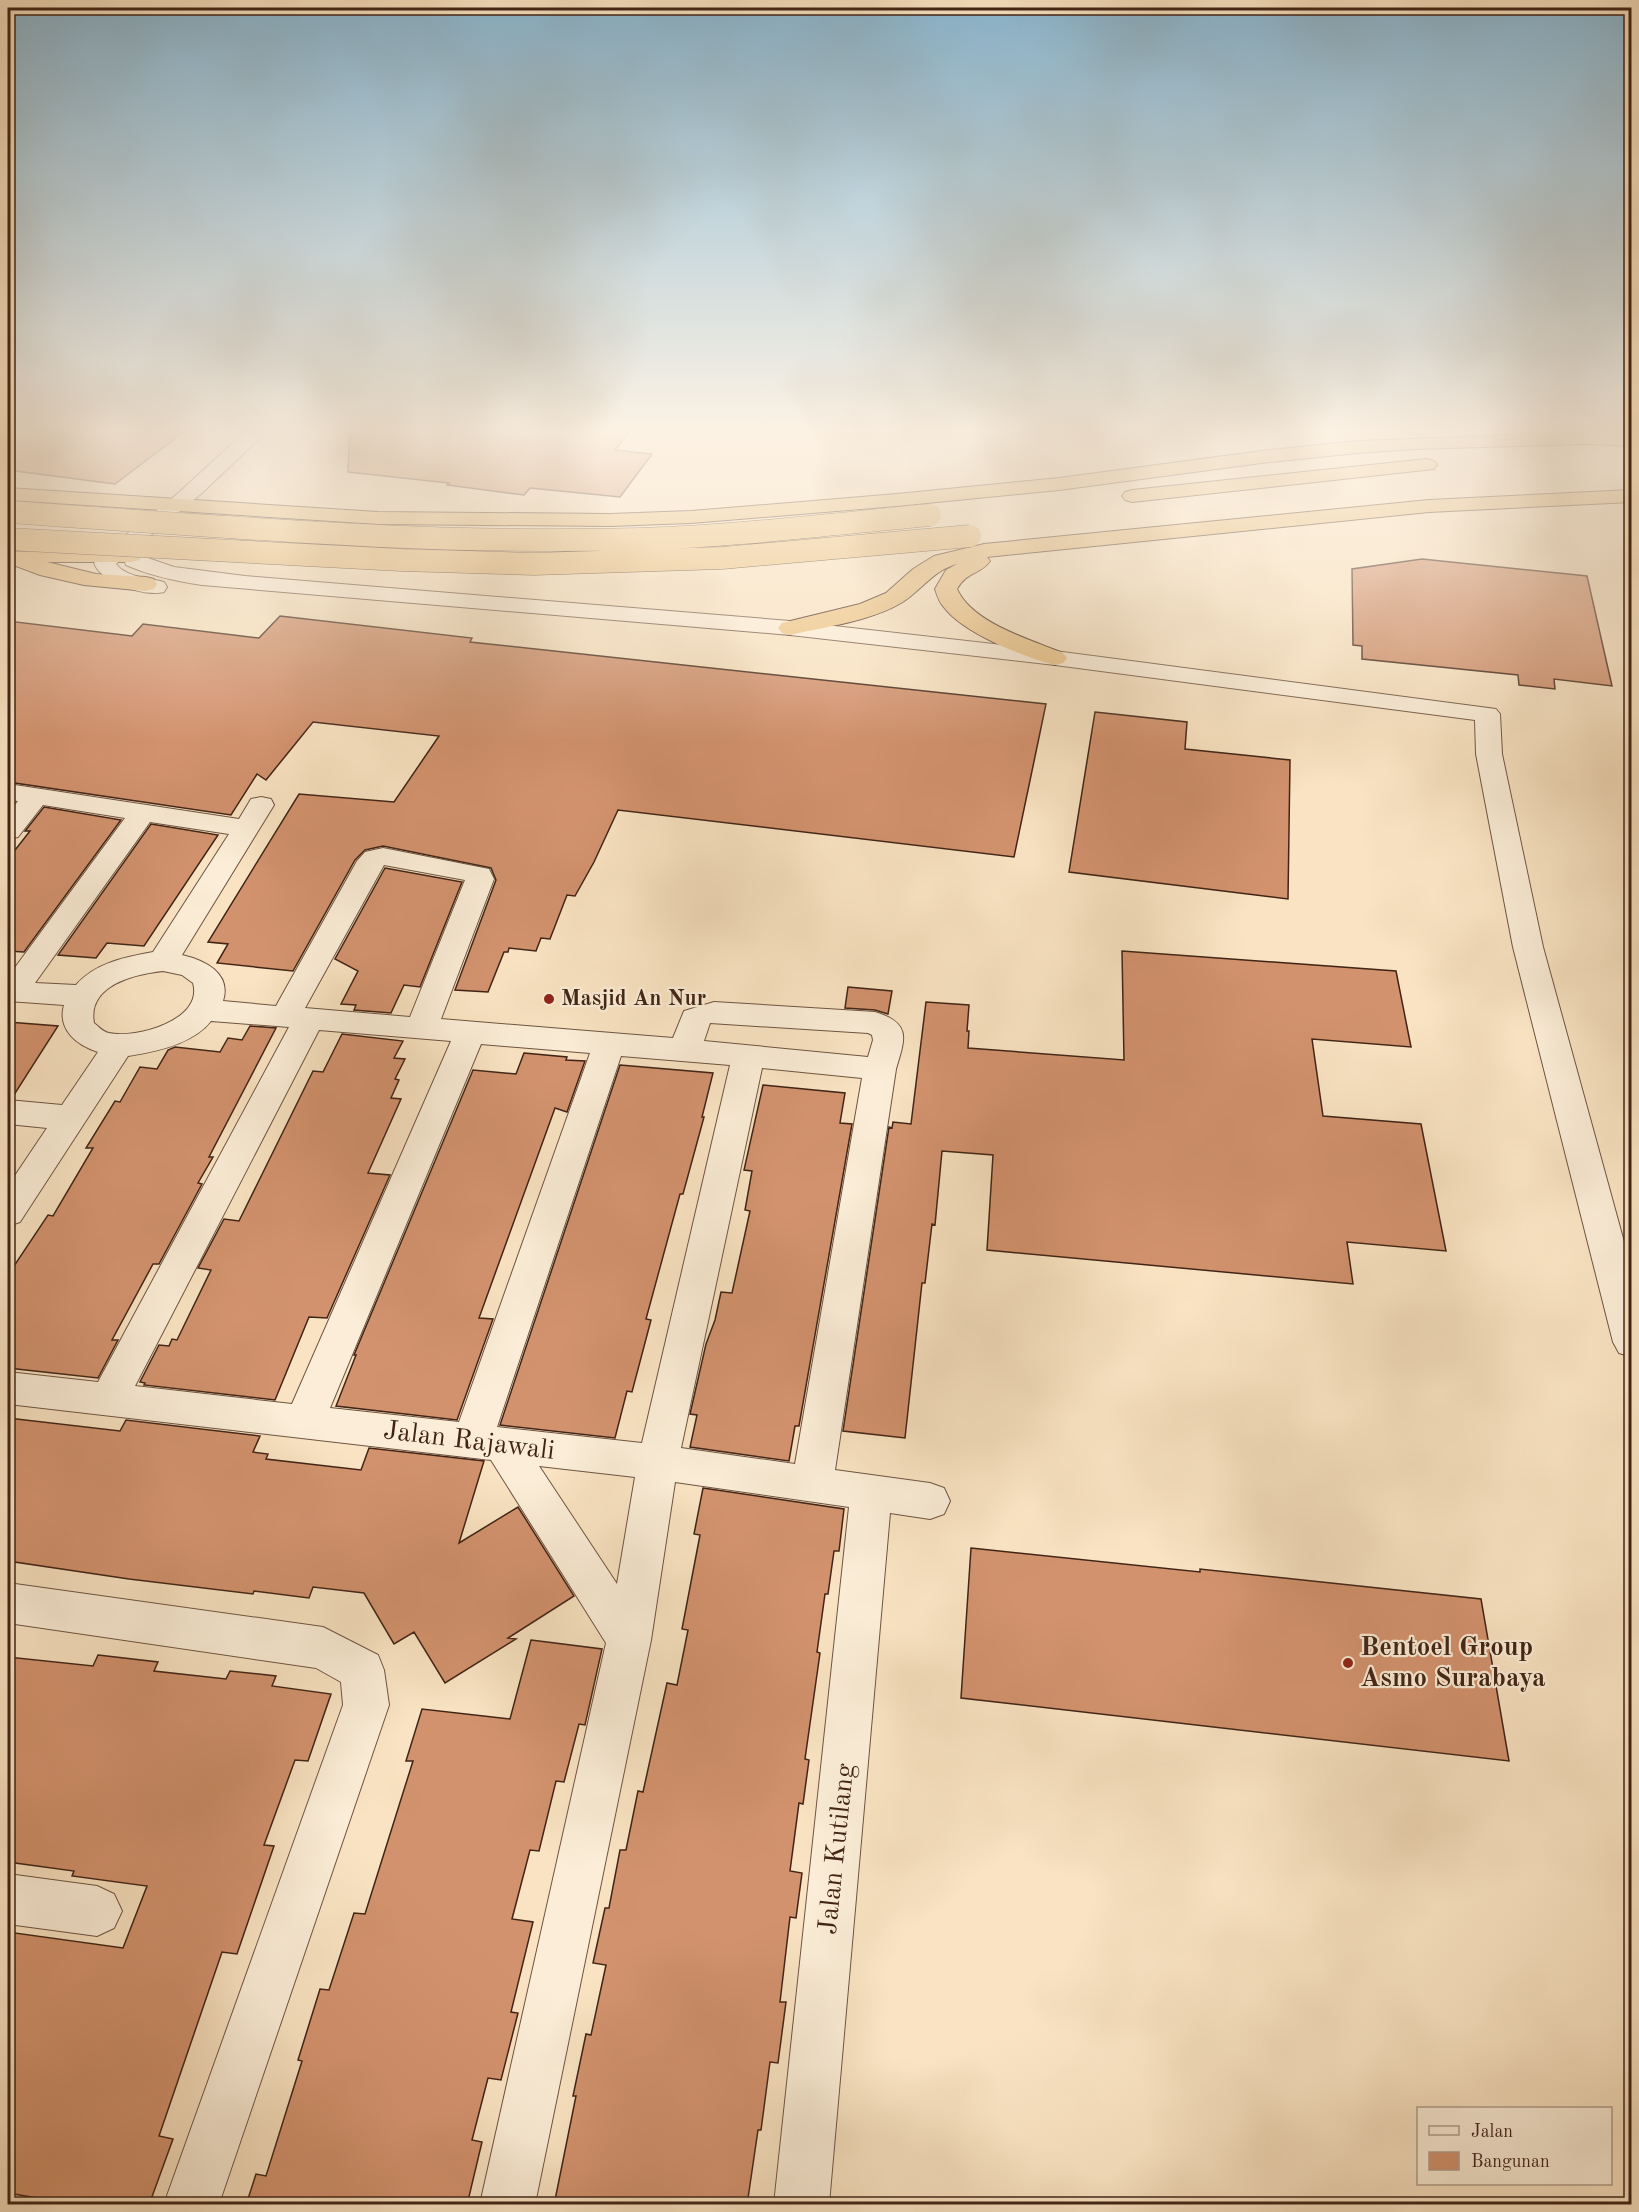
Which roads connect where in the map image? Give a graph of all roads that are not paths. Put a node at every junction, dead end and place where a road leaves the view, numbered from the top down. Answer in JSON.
{"nodes":[{"id":1,"x":144,"y":534,"type":"edge"},
{"id":2,"x":376,"y":534,"type":"edge"},
{"id":3,"x":712,"y":534,"type":"edge"},
{"id":4,"x":987,"y":534,"type":"edge"},
{"id":5,"x":1147,"y":534,"type":"edge"},
{"id":6,"x":1203,"y":534,"type":"edge"},
{"id":7,"x":8,"y":539,"type":"edge"},
{"id":8,"x":124,"y":552,"type":"junction"},
{"id":9,"x":13,"y":558,"type":"edge"},
{"id":10,"x":245,"y":583,"type":"junction"},
{"id":11,"x":146,"y":584,"type":"junction"},
{"id":12,"x":790,"y":628,"type":"junction"},
{"id":13,"x":1055,"y":658,"type":"junction"},
{"id":14,"x":8,"y":792,"type":"edge"},
{"id":15,"x":36,"y":796,"type":"junction"},
{"id":16,"x":143,"y":812,"type":"junction"},
{"id":17,"x":8,"y":831,"type":"edge"},
{"id":18,"x":163,"y":961,"type":"junction"},
{"id":19,"x":10,"y":991,"type":"edge"},
{"id":20,"x":83,"y":996,"type":"junction"},
{"id":21,"x":204,"y":1010,"type":"junction"},
{"id":22,"x":297,"y":1018,"type":"junction"},
{"id":23,"x":421,"y":1029,"type":"junction"},
{"id":24,"x":470,"y":1033,"type":"junction"},
{"id":25,"x":119,"y":1045,"type":"junction"},
{"id":26,"x":609,"y":1045,"type":"junction"},
{"id":27,"x":685,"y":1050,"type":"junction"},
{"id":28,"x":748,"y":1058,"type":"junction"},
{"id":29,"x":880,"y":1069,"type":"junction"},
{"id":30,"x":8,"y":1112,"type":"edge"},
{"id":31,"x":70,"y":1118,"type":"junction"},
{"id":32,"x":8,"y":1213,"type":"edge"},
{"id":33,"x":1632,"y":1342,"type":"edge"},
{"id":34,"x":8,"y":1388,"type":"edge"},
{"id":35,"x":108,"y":1400,"type":"junction"},
{"id":36,"x":304,"y":1422,"type":"junction"},
{"id":37,"x":488,"y":1443,"type":"junction"},
{"id":38,"x":658,"y":1462,"type":"junction"},
{"id":39,"x":812,"y":1484,"type":"junction"},
{"id":40,"x":871,"y":1493,"type":"junction"},
{"id":41,"x":930,"y":1501,"type":"dead end"},
{"id":42,"x":8,"y":1603,"type":"edge"},
{"id":43,"x":629,"y":1640,"type":"junction"},
{"id":44,"x":8,"y":1899,"type":"edge"},
{"id":45,"x":97,"y":1911,"type":"dead end"},
{"id":46,"x":192,"y":2205,"type":"edge"},
{"id":47,"x":507,"y":2205,"type":"edge"},
{"id":48,"x":802,"y":2205,"type":"edge"}],
"edges":[{"from":1,"to":8,"type":"street"},
{"from":2,"to":3,"type":"highway","bridge":true},
{"from":4,"to":7,"type":"highway","bridge":true},
{"from":5,"to":12,"type":"highway"},
{"from":6,"to":13,"type":"highway"},
{"from":8,"to":9,"type":"highway"},
{"from":8,"to":10,"type":"street"},
{"from":8,"to":11,"type":"street"},
{"from":9,"to":11,"type":"highway"},
{"from":10,"to":11,"type":"street"},
{"from":10,"to":12,"type":"street"},
{"from":12,"to":13,"type":"street"},
{"from":13,"to":33,"type":"street"},
{"from":14,"to":15,"type":"street"},
{"from":15,"to":16,"type":"street"},
{"from":15,"to":17,"type":"street"},
{"from":16,"to":18,"type":"street"},
{"from":16,"to":19,"type":"street"},
{"from":18,"to":20,"type":"street"},
{"from":18,"to":21,"type":"street"},
{"from":19,"to":20,"type":"street"},
{"from":20,"to":25,"type":"street"},
{"from":21,"to":22,"type":"street"},
{"from":21,"to":25,"type":"street"},
{"from":22,"to":23,"type":"street"},
{"from":22,"to":23,"type":"street"},
{"from":22,"to":35,"type":"street"},
{"from":23,"to":24,"type":"street"},
{"from":24,"to":26,"type":"street"},
{"from":24,"to":36,"type":"street"},
{"from":25,"to":31,"type":"street"},
{"from":26,"to":27,"type":"street"},
{"from":26,"to":37,"type":"street"},
{"from":27,"to":28,"type":"street"},
{"from":27,"to":29,"type":"street"},
{"from":28,"to":29,"type":"street"},
{"from":28,"to":38,"type":"street"},
{"from":29,"to":39,"type":"street"},
{"from":30,"to":31,"type":"street"},
{"from":31,"to":32,"type":"street"},
{"from":34,"to":35,"type":"street","name":"Jalan Rajawali"},
{"from":35,"to":36,"type":"street","name":"Jalan Rajawali"},
{"from":36,"to":37,"type":"street","name":"Jalan Rajawali"},
{"from":37,"to":38,"type":"street","name":"Jalan Rajawali"},
{"from":37,"to":43,"type":"street"},
{"from":38,"to":39,"type":"street","name":"Jalan Rajawali"},
{"from":38,"to":43,"type":"street"},
{"from":39,"to":40,"type":"street","name":"Jalan Rajawali"},
{"from":40,"to":41,"type":"street","name":"Jalan Rajawali"},
{"from":40,"to":48,"type":"street","name":"Jalan Kutilang"},
{"from":42,"to":46,"type":"street"},
{"from":43,"to":47,"type":"street"},
{"from":44,"to":45,"type":"street"}]}
